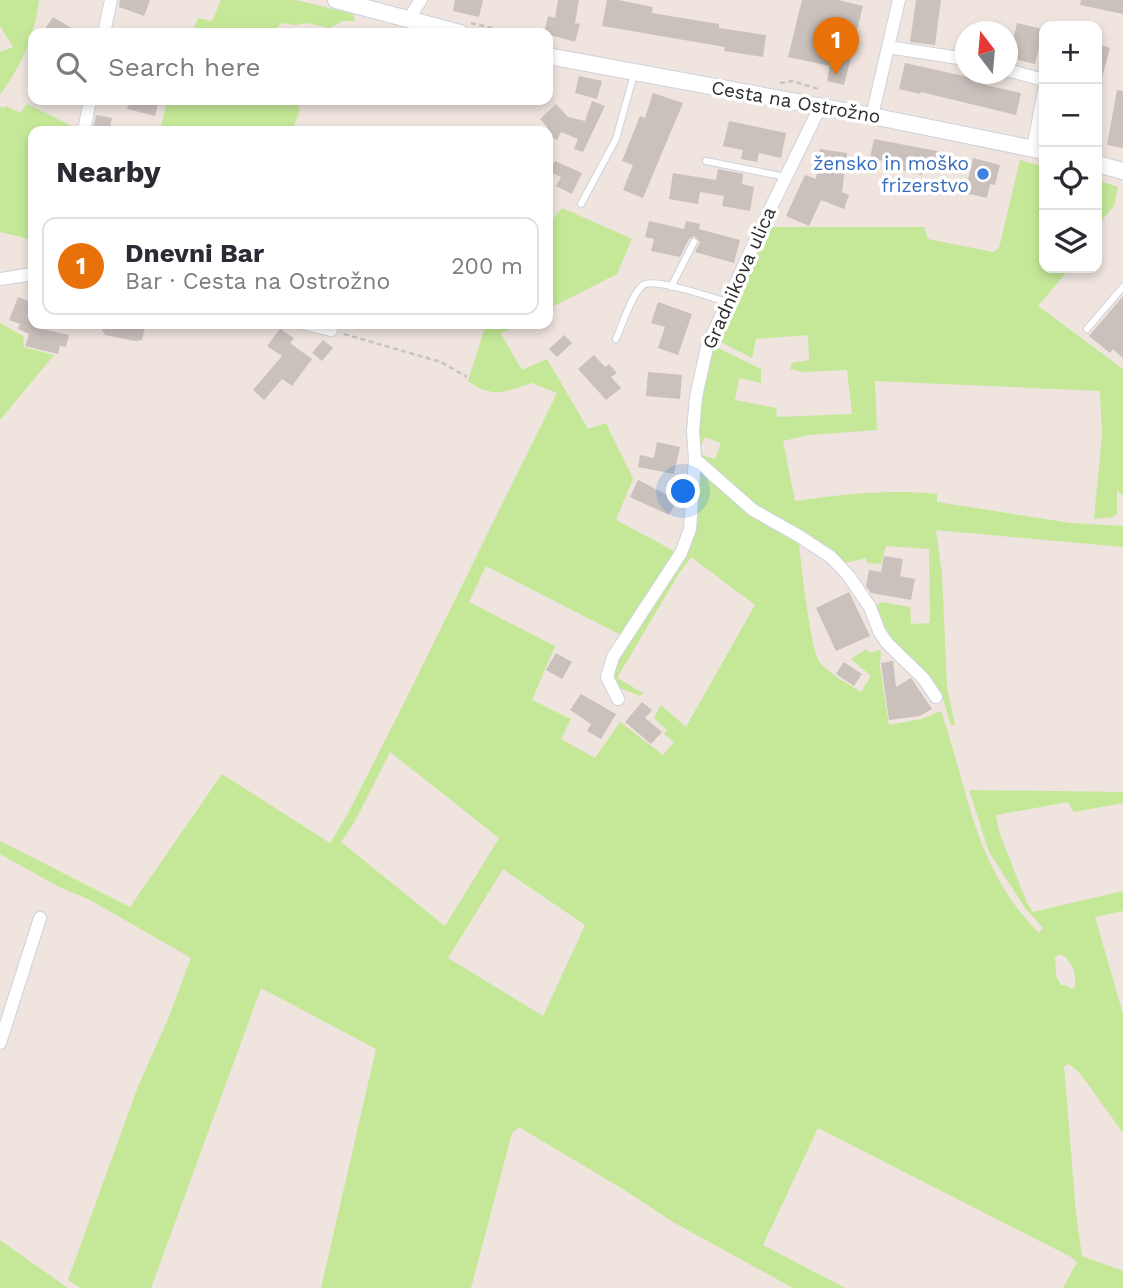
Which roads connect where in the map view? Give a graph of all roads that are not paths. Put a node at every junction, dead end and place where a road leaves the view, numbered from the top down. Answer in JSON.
{"nodes":[{"id":1,"x":111,"y":0,"type":"edge"},
{"id":2,"x":336,"y":0,"type":"edge"},
{"id":3,"x":899,"y":0,"type":"edge"},
{"id":4,"x":419,"y":2,"type":"edge"},
{"id":5,"x":408,"y":20,"type":"junction"},
{"id":6,"x":105,"y":28,"type":"edge"},
{"id":7,"x":440,"y":28,"type":"edge"},
{"id":8,"x":888,"y":47,"type":"junction"},
{"id":9,"x":553,"y":57,"type":"edge"},
{"id":10,"x":955,"y":57,"type":"edge"},
{"id":11,"x":635,"y":72,"type":"junction"},
{"id":12,"x":1018,"y":73,"type":"edge"},
{"id":13,"x":1039,"y":79,"type":"edge"},
{"id":14,"x":89,"y":105,"type":"edge"},
{"id":15,"x":820,"y":107,"type":"junction"},
{"id":16,"x":872,"y":116,"type":"junction"},
{"id":17,"x":85,"y":126,"type":"edge"},
{"id":18,"x":1039,"y":149,"type":"edge"},
{"id":19,"x":706,"y":161,"type":"dead end"},
{"id":20,"x":1102,"y":165,"type":"edge"},
{"id":21,"x":1123,"y":171,"type":"edge"},
{"id":22,"x":786,"y":177,"type":"junction"},
{"id":23,"x":581,"y":204,"type":"dead end"},
{"id":24,"x":694,"y":243,"type":"dead end"},
{"id":25,"x":28,"y":275,"type":"edge"},
{"id":26,"x":0,"y":279,"type":"edge"},
{"id":27,"x":671,"y":287,"type":"junction"},
{"id":28,"x":1123,"y":287,"type":"edge"},
{"id":29,"x":727,"y":302,"type":"junction"},
{"id":30,"x":327,"y":329,"type":"edge"},
{"id":31,"x":1087,"y":329,"type":"dead end"},
{"id":32,"x":331,"y":330,"type":"road end"},
{"id":33,"x":616,"y":339,"type":"dead end"},
{"id":34,"x":695,"y":459,"type":"junction"},
{"id":35,"x":936,"y":697,"type":"dead end"},
{"id":36,"x":618,"y":699,"type":"dead end"},
{"id":37,"x":40,"y":918,"type":"dead end"},
{"id":38,"x":0,"y":1043,"type":"edge"}],
"edges":[{"from":1,"to":6,"type":"street"},
{"from":2,"to":5,"type":"street"},
{"from":3,"to":8,"type":"street"},
{"from":4,"to":5,"type":"street"},
{"from":5,"to":7,"type":"street"},
{"from":8,"to":10,"type":"street"},
{"from":8,"to":16,"type":"street"},
{"from":9,"to":11,"type":"street","name":"Cesta na Ostrožno"},
{"from":11,"to":15,"type":"street","name":"Cesta na Ostrožno"},
{"from":11,"to":23,"type":"lane"},
{"from":12,"to":13,"type":"street"},
{"from":14,"to":17,"type":"street"},
{"from":15,"to":16,"type":"street","name":"Cesta na Ostrožno"},
{"from":15,"to":22,"type":"street","name":"Gradnikova ulica"},
{"from":16,"to":18,"type":"street","name":"Cesta na Ostrožno"},
{"from":19,"to":22,"type":"lane"},
{"from":20,"to":21,"type":"street"},
{"from":22,"to":29,"type":"street","name":"Gradnikova ulica"},
{"from":24,"to":27,"type":"lane"},
{"from":25,"to":26,"type":"street"},
{"from":27,"to":29,"type":"lane"},
{"from":27,"to":33,"type":"lane"},
{"from":28,"to":31,"type":"lane"},
{"from":29,"to":34,"type":"street","name":"Gradnikova ulica"},
{"from":30,"to":32,"type":"street"},
{"from":34,"to":35,"type":"street"},
{"from":34,"to":36,"type":"street","name":"Gradnikova ulica"},
{"from":37,"to":38,"type":"street"}]}
